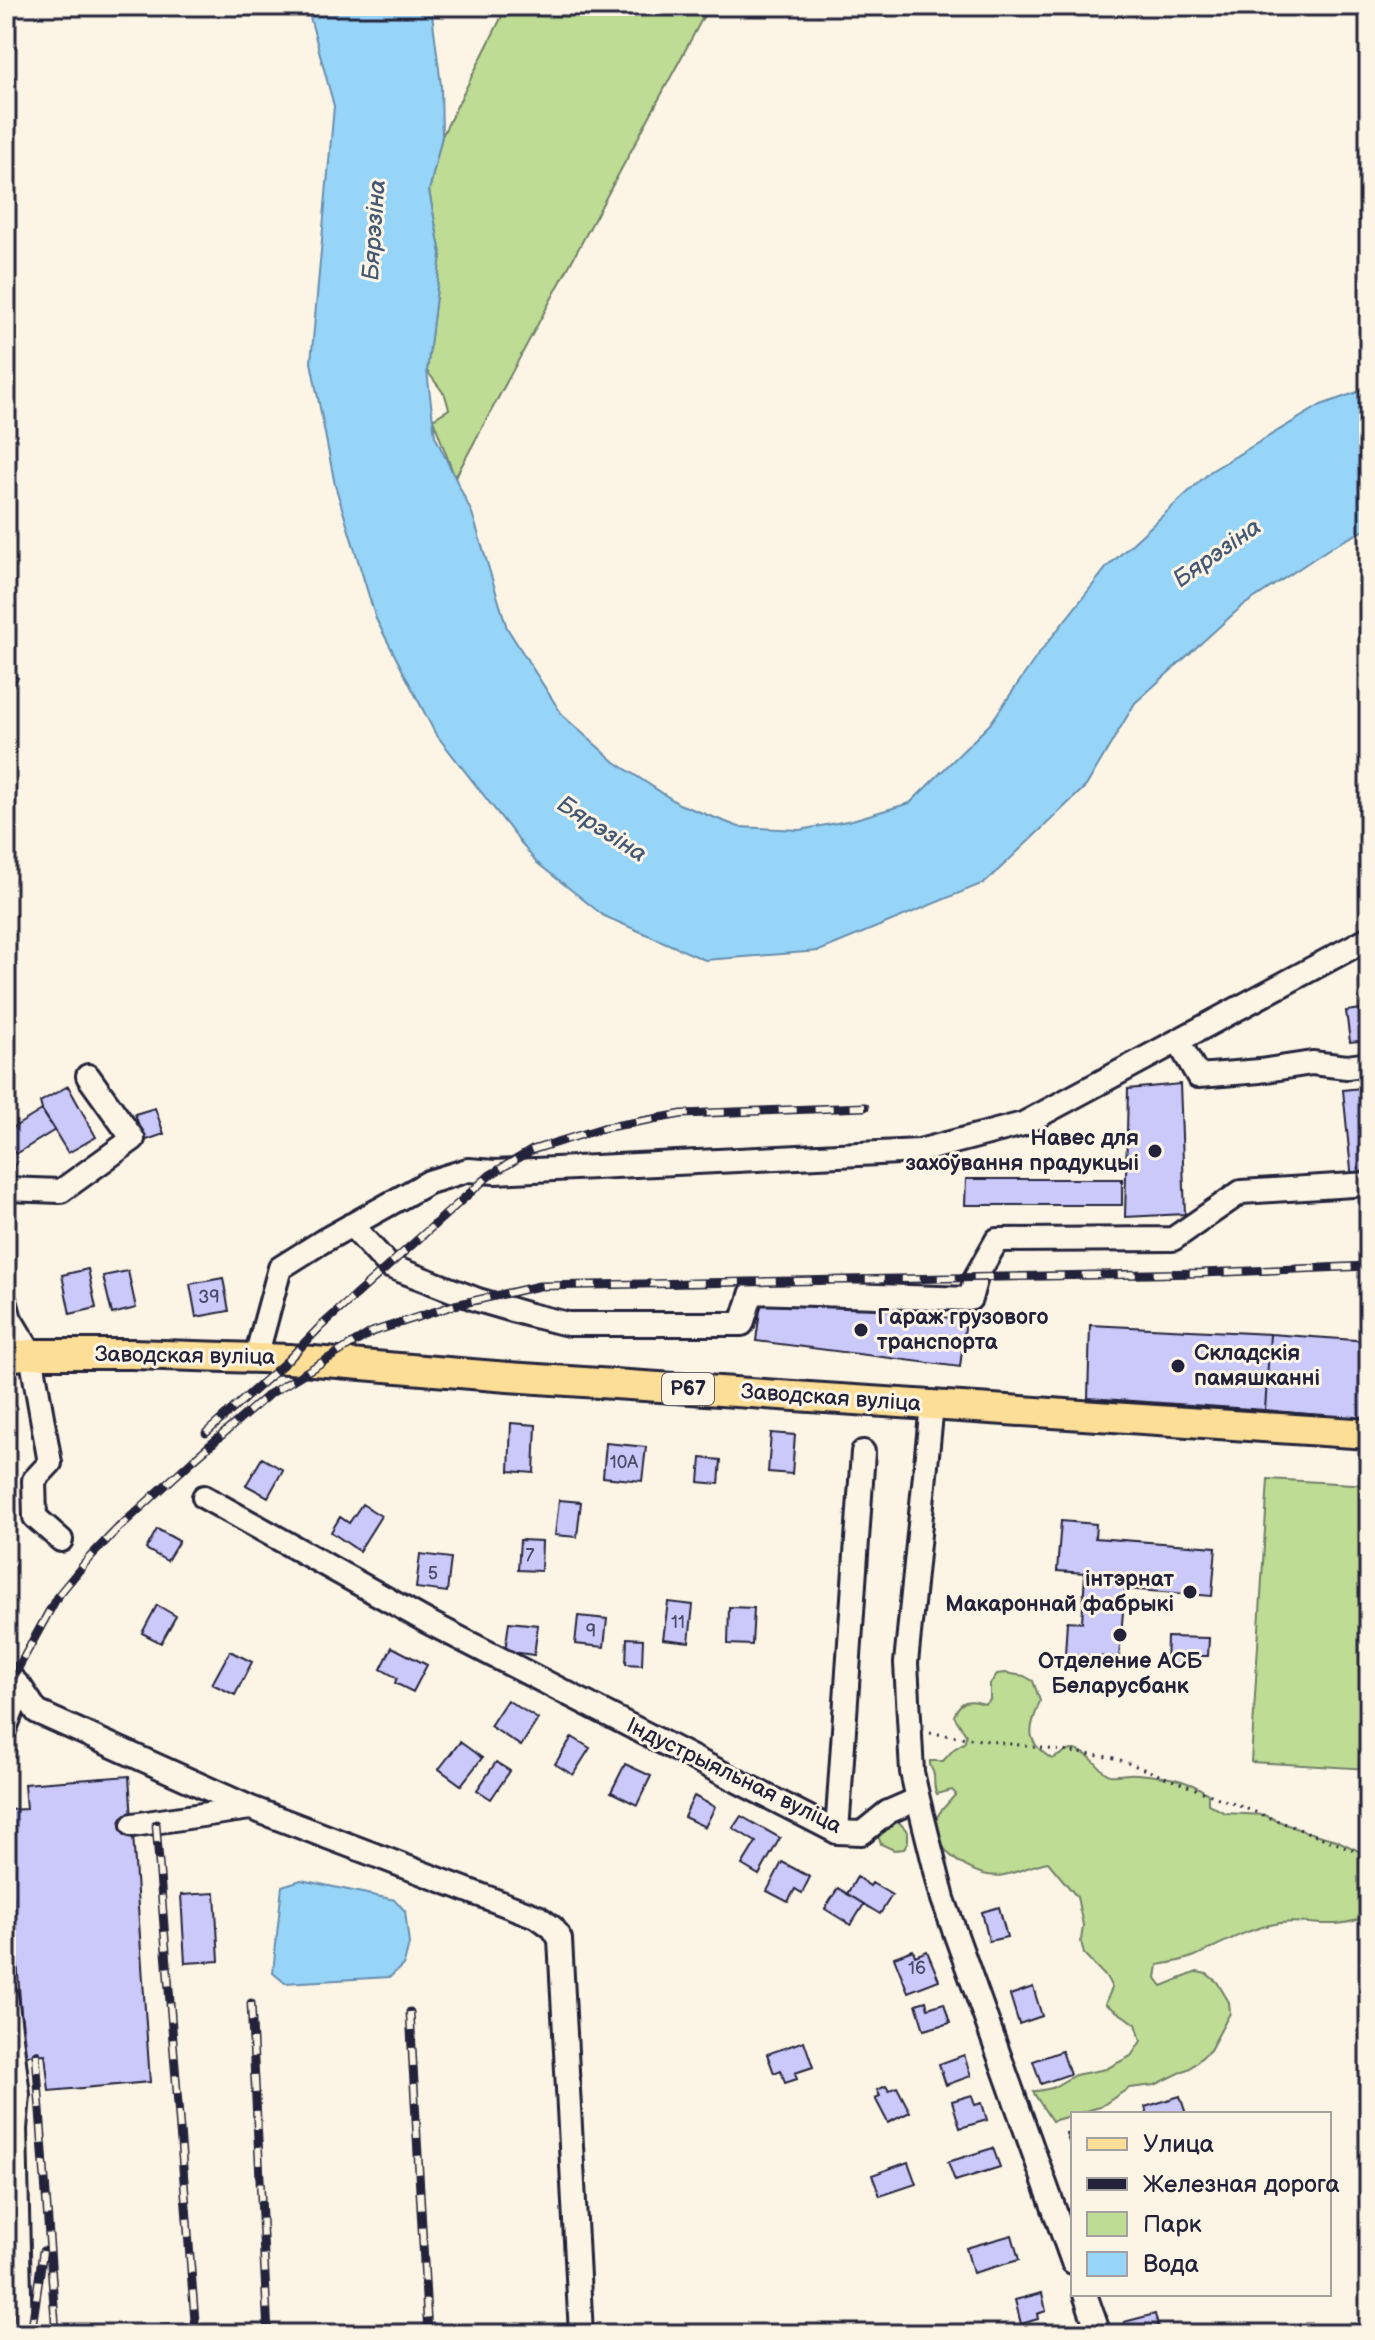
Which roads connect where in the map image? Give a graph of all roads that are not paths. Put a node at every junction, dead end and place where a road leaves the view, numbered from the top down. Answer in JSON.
{"nodes":[{"id":1,"x":1369,"y":938,"type":"edge"},
{"id":2,"x":1178,"y":1041,"type":"junction"},
{"id":3,"x":1369,"y":1064,"type":"edge"},
{"id":4,"x":88,"y":1076,"type":"dead end"},
{"id":5,"x":1369,"y":1184,"type":"edge"},
{"id":6,"x":6,"y":1189,"type":"edge"},
{"id":7,"x":351,"y":1225,"type":"junction"},
{"id":8,"x":6,"y":1304,"type":"edge"},
{"id":9,"x":18,"y":1355,"type":"edge"},
{"id":10,"x":256,"y":1357,"type":"junction"},
{"id":11,"x":932,"y":1405,"type":"junction"},
{"id":12,"x":1369,"y":1434,"type":"edge"},
{"id":13,"x":863,"y":1452,"type":"dead end"},
{"id":14,"x":204,"y":1497,"type":"dead end"},
{"id":15,"x":61,"y":1540,"type":"dead end"},
{"id":16,"x":14,"y":1680,"type":"edge"},
{"id":17,"x":6,"y":1726,"type":"edge"},
{"id":18,"x":918,"y":1799,"type":"junction"},
{"id":19,"x":251,"y":1808,"type":"junction"},
{"id":20,"x":133,"y":1825,"type":"dead end"},
{"id":21,"x":837,"y":1832,"type":"junction"},
{"id":22,"x":6,"y":1996,"type":"edge"},
{"id":23,"x":11,"y":2129,"type":"edge"},
{"id":24,"x":1071,"y":2256,"type":"edge"},
{"id":25,"x":1086,"y":2296,"type":"edge"},
{"id":26,"x":20,"y":2334,"type":"edge"},
{"id":27,"x":581,"y":2334,"type":"edge"},
{"id":28,"x":1099,"y":2334,"type":"edge"}],
"edges":[{"from":1,"to":2,"type":"street"},
{"from":2,"to":3,"type":"street"},
{"from":2,"to":7,"type":"street"},
{"from":4,"to":6,"type":"street"},
{"from":5,"to":7,"type":"street"},
{"from":7,"to":10,"type":"street"},
{"from":8,"to":9,"type":"street"},
{"from":9,"to":10,"type":"main road","name":"Заводская вуліца","number":"Р67"},
{"from":9,"to":15,"type":"street"},
{"from":10,"to":11,"type":"main road","name":"Заводская вуліца","number":"Р67"},
{"from":11,"to":12,"type":"main road","name":"Заводская вуліца","number":"Р67"},
{"from":11,"to":18,"type":"street"},
{"from":13,"to":21,"type":"street"},
{"from":14,"to":21,"type":"street","name":"Індустрыяльная вуліца"},
{"from":16,"to":17,"type":"street"},
{"from":16,"to":19,"type":"street"},
{"from":18,"to":21,"type":"street","name":"Індустрыяльная вуліца"},
{"from":18,"to":24,"type":"street"},
{"from":19,"to":20,"type":"street"},
{"from":19,"to":27,"type":"street"},
{"from":22,"to":23,"type":"street"},
{"from":23,"to":26,"type":"street"},
{"from":25,"to":28,"type":"street"}]}
